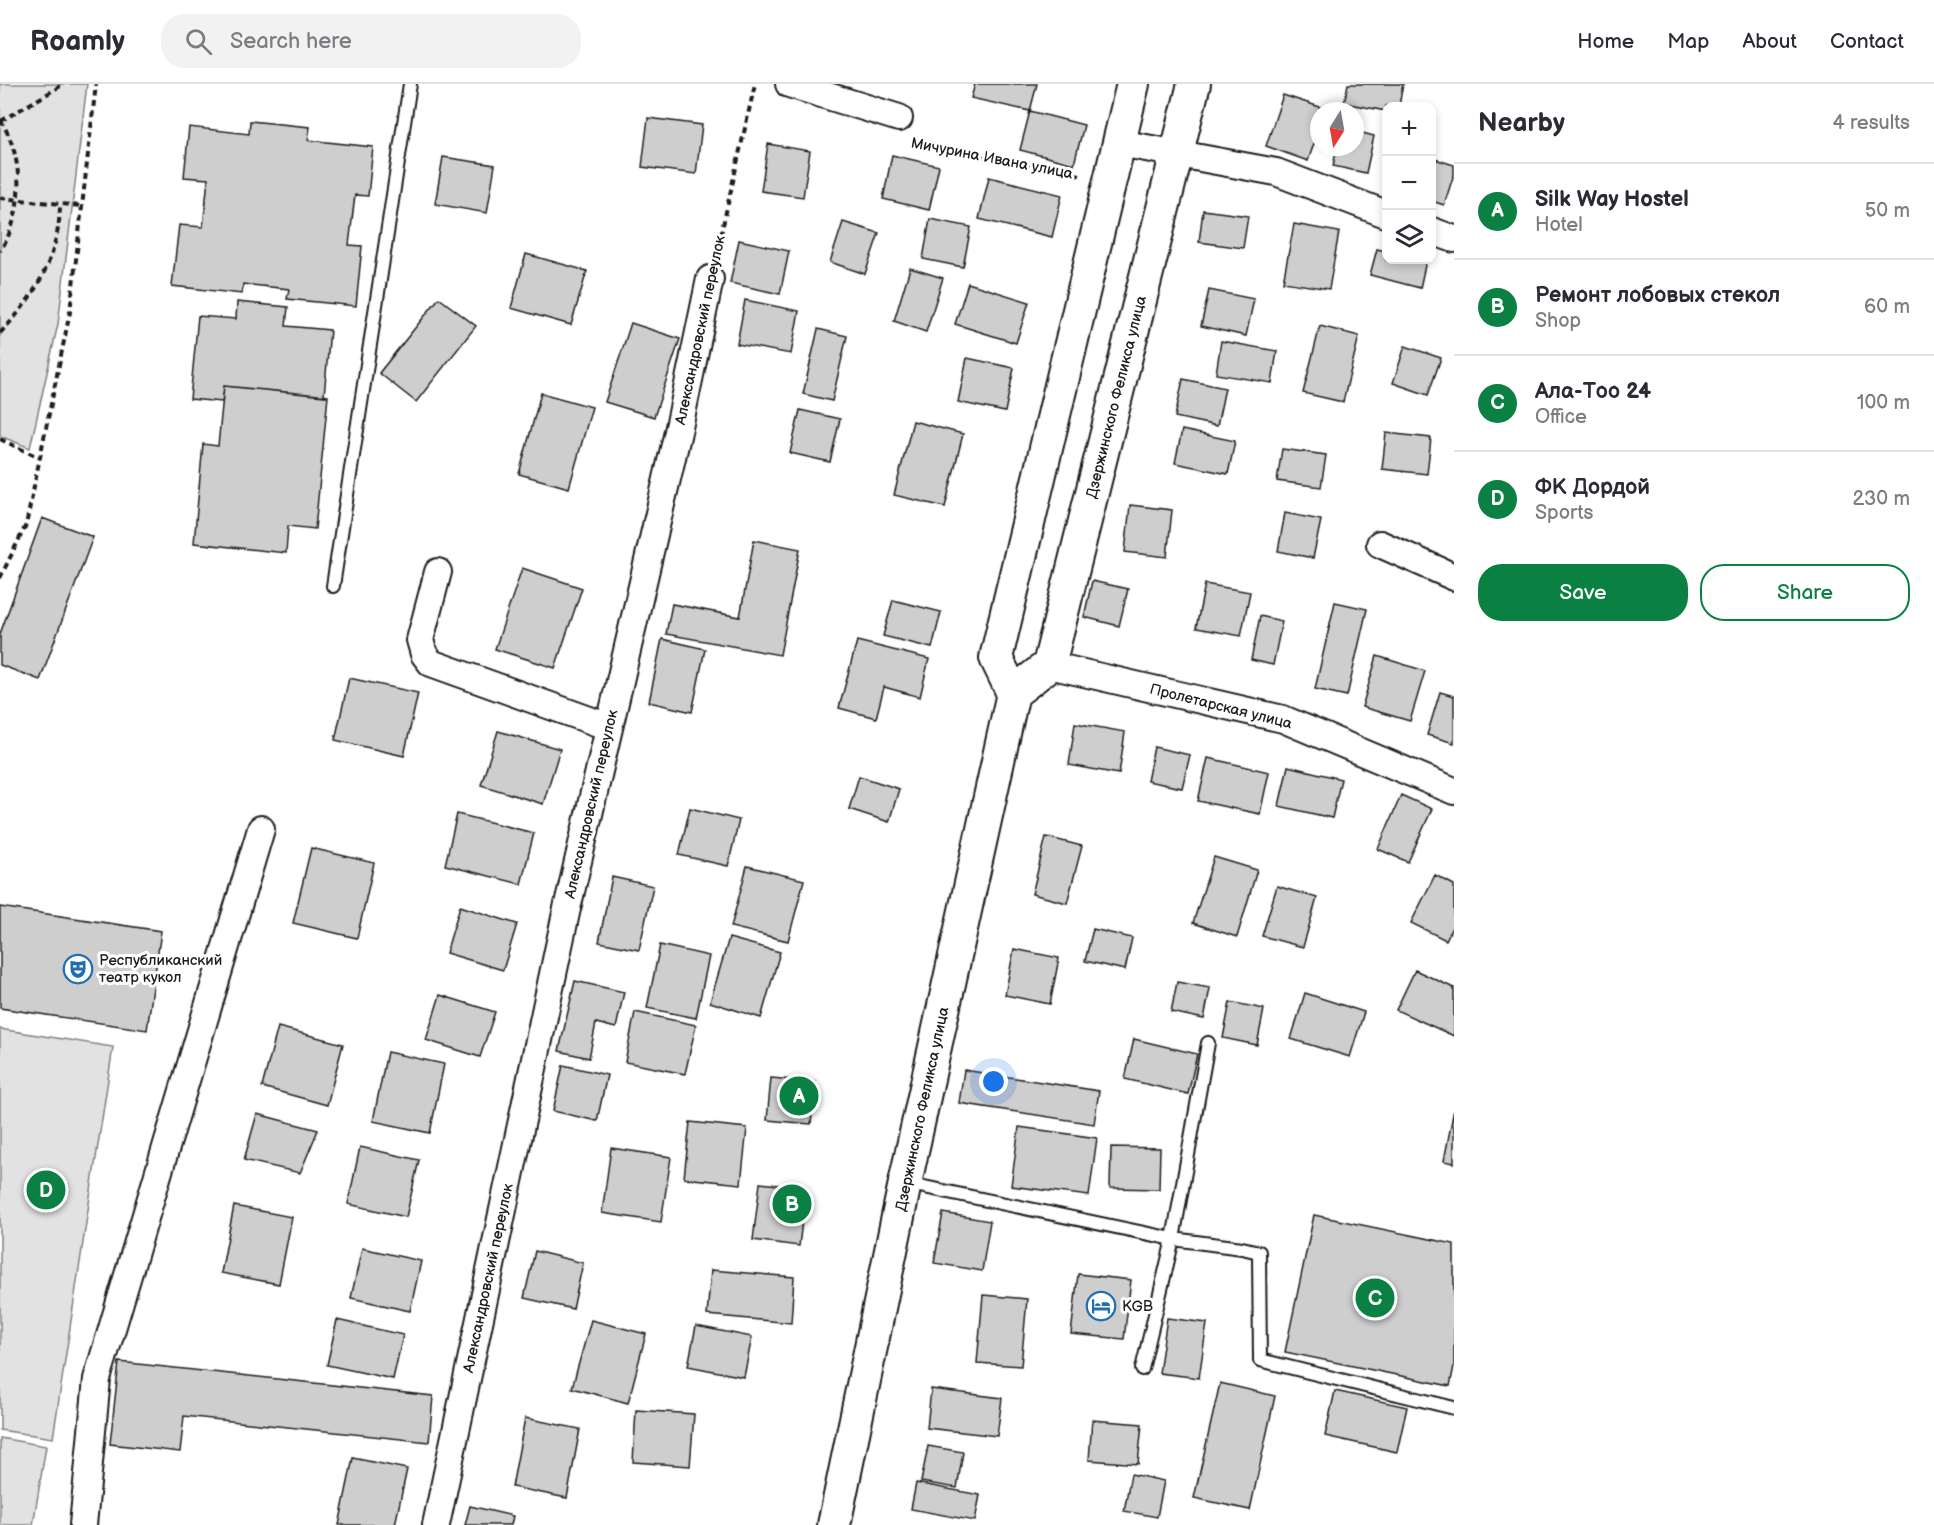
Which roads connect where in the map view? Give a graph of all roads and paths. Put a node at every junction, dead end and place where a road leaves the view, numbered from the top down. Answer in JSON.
{"nodes":[{"id":1,"x":64,"y":84,"type":"edge"},
{"id":2,"x":96,"y":84,"type":"edge"},
{"id":3,"x":410,"y":84,"type":"edge"},
{"id":4,"x":755,"y":84,"type":"edge"},
{"id":5,"x":789,"y":84,"type":"edge"},
{"id":6,"x":1133,"y":84,"type":"edge"},
{"id":7,"x":1194,"y":84,"type":"edge"},
{"id":8,"x":899,"y":118,"type":"joint"},
{"id":9,"x":0,"y":121,"type":"edge"},
{"id":10,"x":1119,"y":143,"type":"junction"},
{"id":11,"x":1177,"y":153,"type":"junction"},
{"id":12,"x":1110,"y":181,"type":"junction"},
{"id":13,"x":0,"y":198,"type":"edge"},
{"id":14,"x":18,"y":200,"type":"junction"},
{"id":15,"x":60,"y":204,"type":"junction"},
{"id":16,"x":82,"y":206,"type":"junction"},
{"id":17,"x":1382,"y":212,"type":"edge"},
{"id":18,"x":1436,"y":233,"type":"edge"},
{"id":19,"x":1454,"y":239,"type":"edge"},
{"id":20,"x":0,"y":251,"type":"edge"},
{"id":21,"x":710,"y":279,"type":"joint"},
{"id":22,"x":0,"y":333,"type":"edge"},
{"id":23,"x":0,"y":439,"type":"edge"},
{"id":24,"x":40,"y":458,"type":"junction"},
{"id":25,"x":1380,"y":544,"type":"dead end"},
{"id":26,"x":438,"y":572,"type":"dead end"},
{"id":27,"x":1454,"y":577,"type":"edge"},
{"id":28,"x":0,"y":578,"type":"edge"},
{"id":29,"x":333,"y":586,"type":"dead end"},
{"id":30,"x":1049,"y":665,"type":"junction"},
{"id":31,"x":1013,"y":693,"type":"junction"},
{"id":32,"x":609,"y":727,"type":"junction"},
{"id":33,"x":1454,"y":791,"type":"edge"},
{"id":34,"x":261,"y":829,"type":"dead end"},
{"id":35,"x":1208,"y":1043,"type":"dead end"},
{"id":36,"x":906,"y":1183,"type":"junction"},
{"id":37,"x":1173,"y":1239,"type":"junction"},
{"id":38,"x":1142,"y":1369,"type":"dead end"},
{"id":39,"x":1454,"y":1408,"type":"edge"},
{"id":40,"x":83,"y":1525,"type":"edge"},
{"id":41,"x":436,"y":1525,"type":"edge"},
{"id":42,"x":834,"y":1525,"type":"edge"}],
"edges":[{"from":1,"to":9,"type":"path"},
{"from":2,"to":16,"type":"path"},
{"from":3,"to":29,"type":"lane"},
{"from":4,"to":21,"type":"path","name":"Александровский переулок"},
{"from":5,"to":8,"type":"street","name":"Мичурина Ивана улица"},
{"from":6,"to":10,"type":"street"},
{"from":7,"to":11,"type":"street","name":"Дзержинского Феликса улица"},
{"from":8,"to":12,"type":"path","name":"Мичурина Ивана улица"},
{"from":9,"to":14,"type":"path"},
{"from":10,"to":11,"type":"street"},
{"from":10,"to":12,"type":"street"},
{"from":11,"to":17,"type":"street"},
{"from":11,"to":30,"type":"street","name":"Дзержинского Феликса улица"},
{"from":12,"to":31,"type":"street"},
{"from":13,"to":14,"type":"path"},
{"from":14,"to":15,"type":"path"},
{"from":14,"to":20,"type":"path"},
{"from":15,"to":16,"type":"path"},
{"from":15,"to":22,"type":"path"},
{"from":16,"to":24,"type":"path"},
{"from":18,"to":19,"type":"street"},
{"from":21,"to":32,"type":"street","name":"Александровский переулок"},
{"from":23,"to":24,"type":"path"},
{"from":24,"to":28,"type":"path"},
{"from":25,"to":27,"type":"street"},
{"from":26,"to":32,"type":"street"},
{"from":30,"to":31,"type":"street"},
{"from":30,"to":33,"type":"street","name":"Пролетарская улица"},
{"from":31,"to":36,"type":"street","name":"Дзержинского Феликса улица"},
{"from":32,"to":41,"type":"street","name":"Александровский переулок"},
{"from":34,"to":40,"type":"street"},
{"from":35,"to":37,"type":"lane"},
{"from":36,"to":37,"type":"lane"},
{"from":36,"to":42,"type":"street","name":"Дзержинского Феликса улица"},
{"from":37,"to":38,"type":"lane"},
{"from":37,"to":39,"type":"lane"}]}
